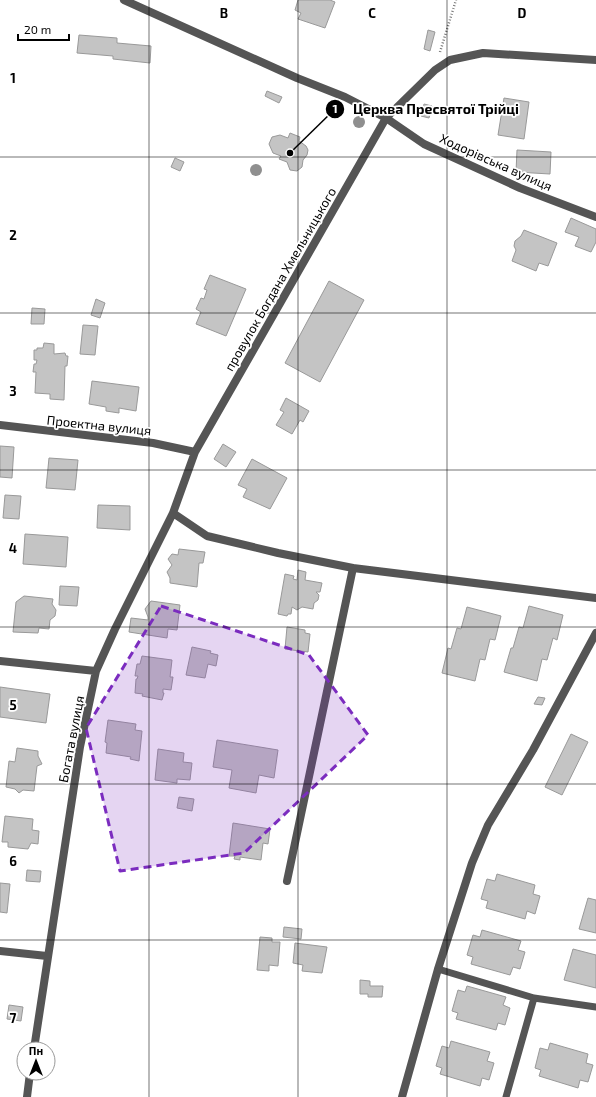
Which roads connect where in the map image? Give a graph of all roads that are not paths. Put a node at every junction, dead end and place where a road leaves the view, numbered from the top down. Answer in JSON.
{"nodes":[{"id":1,"x":124,"y":0,"type":"edge"},
{"id":2,"x":596,"y":60,"type":"edge"},
{"id":3,"x":386,"y":118,"type":"junction"},
{"id":4,"x":596,"y":217,"type":"edge"},
{"id":5,"x":0,"y":425,"type":"edge"},
{"id":6,"x":195,"y":452,"type":"junction"},
{"id":7,"x":173,"y":513,"type":"junction"},
{"id":8,"x":354,"y":568,"type":"junction"},
{"id":9,"x":596,"y":598,"type":"edge"},
{"id":10,"x":596,"y":633,"type":"edge"},
{"id":11,"x":0,"y":662,"type":"edge"},
{"id":12,"x":96,"y":671,"type":"junction"},
{"id":13,"x":287,"y":881,"type":"dead end"},
{"id":14,"x":0,"y":951,"type":"edge"},
{"id":15,"x":47,"y":956,"type":"junction"},
{"id":16,"x":438,"y":969,"type":"junction"},
{"id":17,"x":534,"y":998,"type":"junction"},
{"id":18,"x":596,"y":1007,"type":"edge"},
{"id":19,"x":35,"y":1041,"type":"edge"},
{"id":20,"x":29,"y":1081,"type":"edge"},
{"id":21,"x":27,"y":1097,"type":"edge"},
{"id":22,"x":402,"y":1097,"type":"edge"},
{"id":23,"x":506,"y":1097,"type":"edge"}],
"edges":[{"from":1,"to":3,"type":"street","name":"Ходорівська вулиця"},
{"from":2,"to":3,"type":"street"},
{"from":3,"to":4,"type":"street","name":"Ходорівська вулиця"},
{"from":3,"to":6,"type":"street","name":"провулок Богдана Хмельницького"},
{"from":5,"to":6,"type":"street","name":"Проектна вулиця"},
{"from":6,"to":7,"type":"street","name":"Богата вулиця"},
{"from":7,"to":8,"type":"street"},
{"from":7,"to":12,"type":"street","name":"Богата вулиця"},
{"from":8,"to":9,"type":"street"},
{"from":8,"to":13,"type":"street"},
{"from":10,"to":16,"type":"street"},
{"from":11,"to":12,"type":"street"},
{"from":12,"to":15,"type":"street","name":"Богата вулиця"},
{"from":14,"to":15,"type":"street"},
{"from":15,"to":19,"type":"street","name":"Богата вулиця"},
{"from":16,"to":17,"type":"lane"},
{"from":16,"to":22,"type":"street"},
{"from":17,"to":18,"type":"lane"},
{"from":17,"to":23,"type":"lane"},
{"from":20,"to":21,"type":"street"}]}
